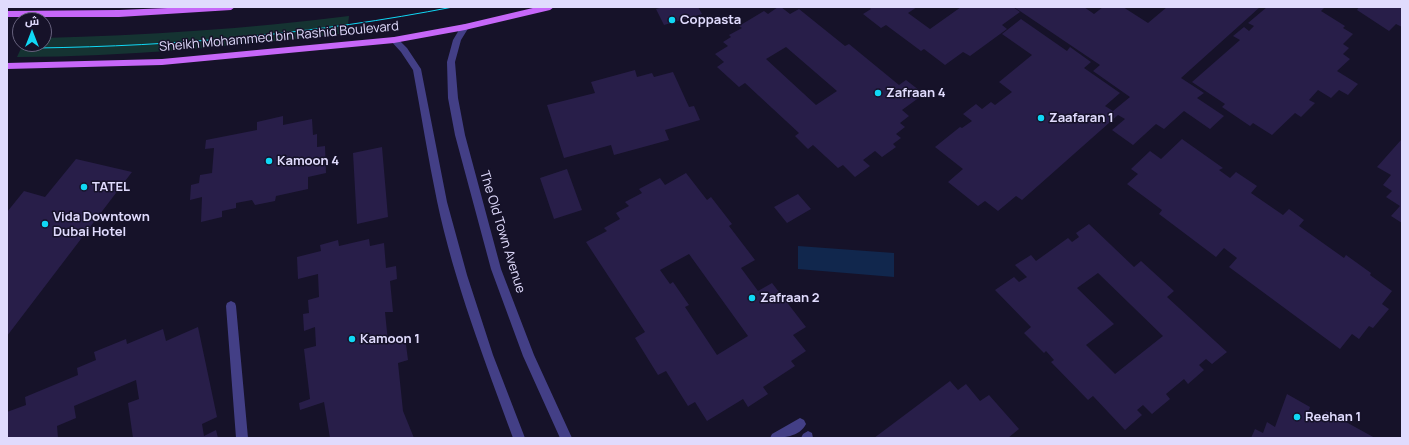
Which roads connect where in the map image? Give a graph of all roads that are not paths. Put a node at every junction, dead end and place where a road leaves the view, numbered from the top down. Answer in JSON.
{"nodes":[{"id":1,"x":231,"y":7,"type":"edge"},
{"id":2,"x":550,"y":7,"type":"edge"},
{"id":3,"x":7,"y":14,"type":"edge"},
{"id":4,"x":465,"y":27,"type":"junction"},
{"id":5,"x":394,"y":40,"type":"junction"},
{"id":6,"x":7,"y":66,"type":"edge"},
{"id":7,"x":231,"y":306,"type":"dead end"},
{"id":8,"x":800,"y":424,"type":"dead end"},
{"id":9,"x":242,"y":438,"type":"edge"},
{"id":10,"x":519,"y":438,"type":"edge"},
{"id":11,"x":566,"y":438,"type":"edge"},
{"id":12,"x":776,"y":438,"type":"edge"}],
"edges":[{"from":1,"to":3,"type":"main road"},
{"from":2,"to":4,"type":"main road","name":"Sheikh Mohammed bin Rashid Boulevard"},
{"from":4,"to":5,"type":"main road","name":"Sheikh Mohammed bin Rashid Boulevard"},
{"from":4,"to":11,"type":"street","name":"The Old Town Avenue"},
{"from":5,"to":6,"type":"main road","name":"Sheikh Mohammed bin Rashid Boulevard"},
{"from":5,"to":10,"type":"street"},
{"from":7,"to":9,"type":"street"},
{"from":8,"to":12,"type":"street"}]}
